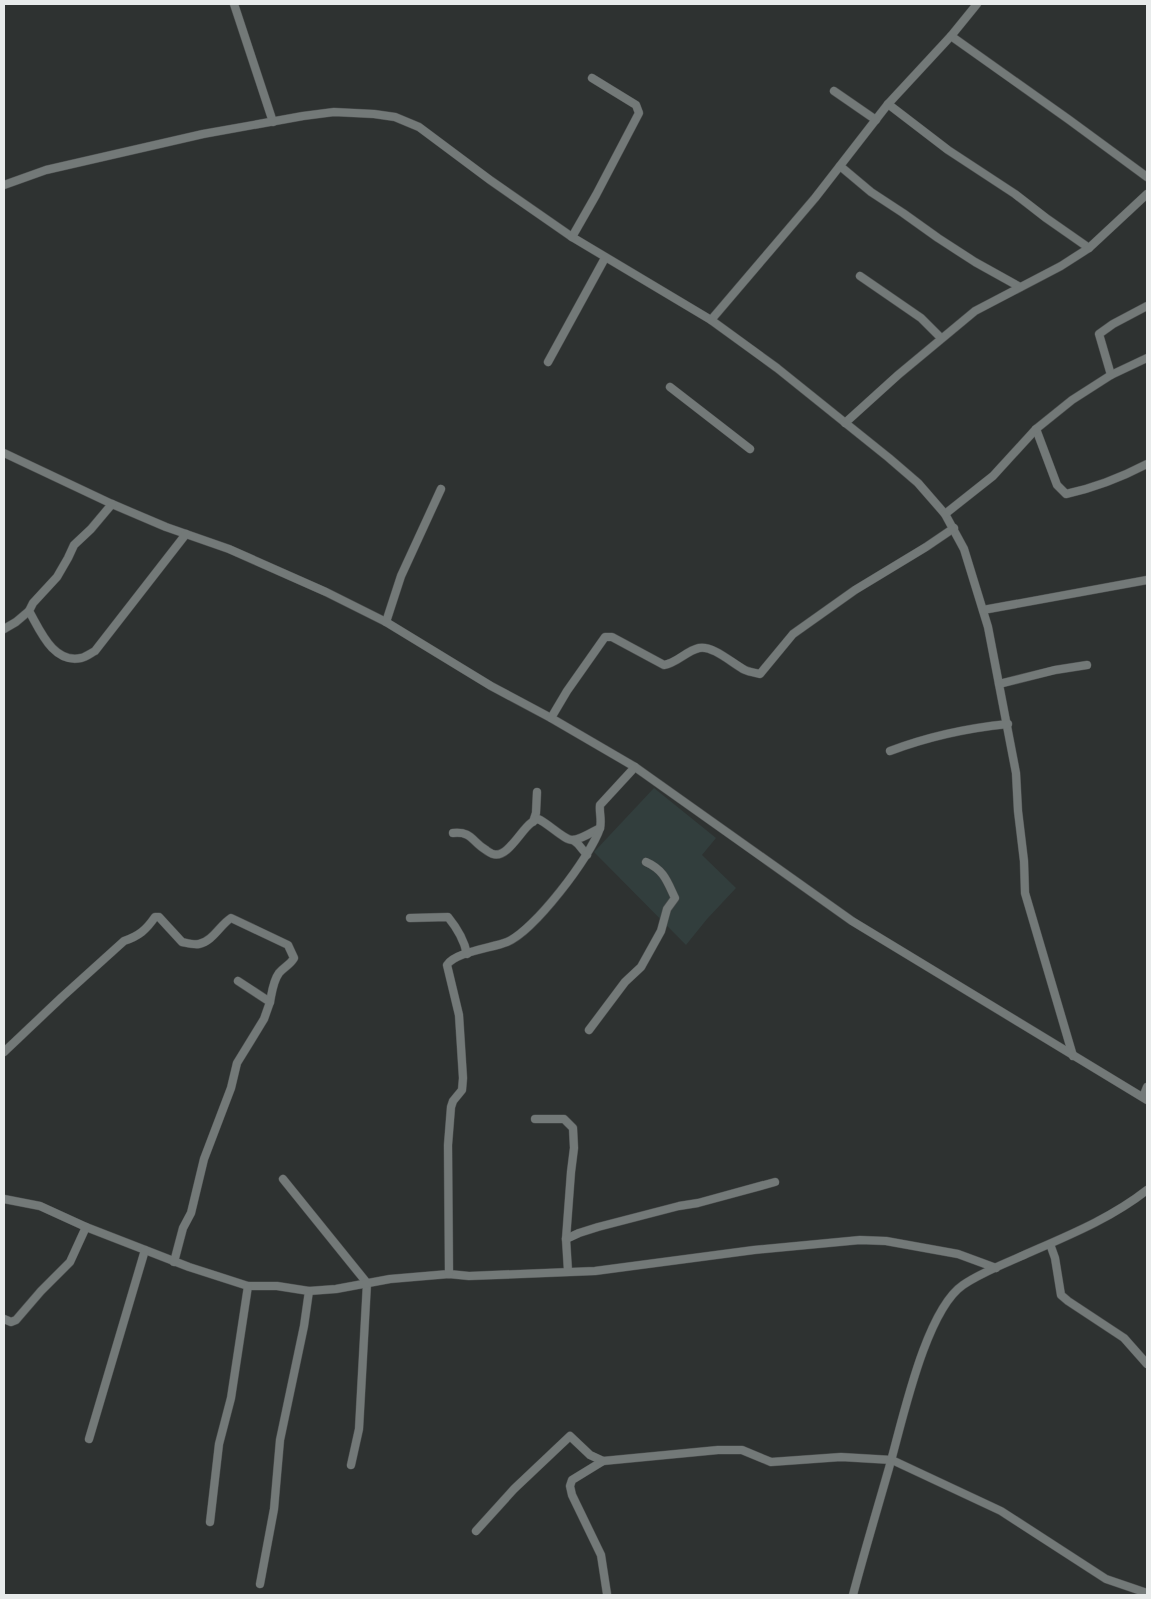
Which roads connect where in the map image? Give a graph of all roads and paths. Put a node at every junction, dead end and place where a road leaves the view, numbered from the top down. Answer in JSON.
{"nodes":[{"id":1,"x":234,"y":4,"type":"edge"},
{"id":2,"x":977,"y":4,"type":"edge"},
{"id":3,"x":950,"y":36,"type":"junction"},
{"id":4,"x":592,"y":78,"type":"dead end"},
{"id":5,"x":834,"y":91,"type":"dead end"},
{"id":6,"x":888,"y":104,"type":"junction"},
{"id":7,"x":876,"y":120,"type":"junction"},
{"id":8,"x":272,"y":122,"type":"junction"},
{"id":9,"x":840,"y":166,"type":"junction"},
{"id":10,"x":1147,"y":177,"type":"edge"},
{"id":11,"x":4,"y":185,"type":"edge"},
{"id":12,"x":1147,"y":194,"type":"edge"},
{"id":13,"x":572,"y":237,"type":"junction"},
{"id":14,"x":1089,"y":248,"type":"junction"},
{"id":15,"x":605,"y":258,"type":"junction"},
{"id":16,"x":860,"y":276,"type":"dead end"},
{"id":17,"x":1020,"y":287,"type":"junction"},
{"id":18,"x":1147,"y":306,"type":"edge"},
{"id":19,"x":711,"y":320,"type":"junction"},
{"id":20,"x":941,"y":338,"type":"junction"},
{"id":21,"x":1147,"y":358,"type":"edge"},
{"id":22,"x":548,"y":362,"type":"dead end"},
{"id":23,"x":1111,"y":375,"type":"junction"},
{"id":24,"x":670,"y":387,"type":"dead end"},
{"id":25,"x":846,"y":423,"type":"junction"},
{"id":26,"x":1036,"y":429,"type":"junction"},
{"id":27,"x":750,"y":449,"type":"dead end"},
{"id":28,"x":4,"y":453,"type":"edge"},
{"id":29,"x":1147,"y":464,"type":"edge"},
{"id":30,"x":441,"y":489,"type":"dead end"},
{"id":31,"x":112,"y":504,"type":"junction"},
{"id":32,"x":945,"y":514,"type":"junction"},
{"id":33,"x":954,"y":528,"type":"junction"},
{"id":34,"x":186,"y":534,"type":"junction"},
{"id":35,"x":1147,"y":580,"type":"edge"},
{"id":36,"x":983,"y":610,"type":"junction"},
{"id":37,"x":29,"y":611,"type":"junction"},
{"id":38,"x":386,"y":622,"type":"junction"},
{"id":39,"x":4,"y":629,"type":"edge"},
{"id":40,"x":1087,"y":665,"type":"dead end"},
{"id":41,"x":1000,"y":684,"type":"junction"},
{"id":42,"x":551,"y":718,"type":"junction"},
{"id":43,"x":1008,"y":724,"type":"junction"},
{"id":44,"x":890,"y":751,"type":"dead end"},
{"id":45,"x":635,"y":767,"type":"junction"},
{"id":46,"x":538,"y":792,"type":"dead end"},
{"id":47,"x":533,"y":822,"type":"junction"},
{"id":48,"x":600,"y":828,"type":"junction"},
{"id":49,"x":453,"y":833,"type":"dead end"},
{"id":50,"x":573,"y":840,"type":"junction"},
{"id":51,"x":587,"y":855,"type":"junction"},
{"id":52,"x":646,"y":862,"type":"dead end"},
{"id":53,"x":410,"y":918,"type":"dead end"},
{"id":54,"x":467,"y":954,"type":"junction"},
{"id":55,"x":238,"y":980,"type":"dead end"},
{"id":56,"x":270,"y":1002,"type":"junction"},
{"id":57,"x":589,"y":1030,"type":"dead end"},
{"id":58,"x":4,"y":1052,"type":"edge"},
{"id":59,"x":1073,"y":1056,"type":"junction"},
{"id":60,"x":1147,"y":1087,"type":"edge"},
{"id":61,"x":1145,"y":1099,"type":"edge"},
{"id":62,"x":535,"y":1119,"type":"dead end"},
{"id":63,"x":283,"y":1179,"type":"dead end"},
{"id":64,"x":775,"y":1182,"type":"dead end"},
{"id":65,"x":1147,"y":1190,"type":"edge"},
{"id":66,"x":4,"y":1199,"type":"edge"},
{"id":67,"x":86,"y":1227,"type":"junction"},
{"id":68,"x":566,"y":1239,"type":"junction"},
{"id":69,"x":1050,"y":1244,"type":"junction"},
{"id":70,"x":145,"y":1250,"type":"junction"},
{"id":71,"x":174,"y":1262,"type":"junction"},
{"id":72,"x":996,"y":1268,"type":"junction"},
{"id":73,"x":568,"y":1271,"type":"junction"},
{"id":74,"x":449,"y":1274,"type":"junction"},
{"id":75,"x":367,"y":1283,"type":"junction"},
{"id":76,"x":248,"y":1286,"type":"junction"},
{"id":77,"x":309,"y":1291,"type":"junction"},
{"id":78,"x":4,"y":1319,"type":"edge"},
{"id":79,"x":1147,"y":1364,"type":"edge"},
{"id":80,"x":89,"y":1439,"type":"dead end"},
{"id":81,"x":892,"y":1460,"type":"junction"},
{"id":82,"x":603,"y":1461,"type":"junction"},
{"id":83,"x":351,"y":1465,"type":"dead end"},
{"id":84,"x":210,"y":1522,"type":"dead end"},
{"id":85,"x":476,"y":1531,"type":"dead end"},
{"id":86,"x":260,"y":1584,"type":"dead end"},
{"id":87,"x":1147,"y":1593,"type":"edge"},
{"id":88,"x":607,"y":1594,"type":"edge"},
{"id":89,"x":853,"y":1595,"type":"edge"}],
"edges":[{"from":1,"to":8,"type":"street"},
{"from":2,"to":3,"type":"street"},
{"from":3,"to":6,"type":"street"},
{"from":3,"to":10,"type":"street"},
{"from":4,"to":13,"type":"street"},
{"from":5,"to":7,"type":"street"},
{"from":6,"to":7,"type":"street"},
{"from":6,"to":14,"type":"street"},
{"from":7,"to":9,"type":"street"},
{"from":8,"to":11,"type":"street"},
{"from":8,"to":13,"type":"street"},
{"from":9,"to":17,"type":"street"},
{"from":9,"to":19,"type":"street"},
{"from":12,"to":14,"type":"street"},
{"from":13,"to":15,"type":"street"},
{"from":14,"to":17,"type":"street"},
{"from":15,"to":19,"type":"street"},
{"from":15,"to":22,"type":"street"},
{"from":16,"to":20,"type":"street"},
{"from":17,"to":20,"type":"street"},
{"from":18,"to":23,"type":"street"},
{"from":19,"to":25,"type":"street"},
{"from":20,"to":25,"type":"street"},
{"from":21,"to":23,"type":"street"},
{"from":23,"to":26,"type":"street"},
{"from":24,"to":27,"type":"street"},
{"from":25,"to":32,"type":"street"},
{"from":26,"to":29,"type":"street"},
{"from":26,"to":32,"type":"street"},
{"from":28,"to":31,"type":"street"},
{"from":30,"to":38,"type":"street"},
{"from":31,"to":34,"type":"street"},
{"from":31,"to":37,"type":"street"},
{"from":32,"to":33,"type":"street"},
{"from":33,"to":36,"type":"street"},
{"from":33,"to":42,"type":"street"},
{"from":34,"to":37,"type":"street"},
{"from":34,"to":38,"type":"street"},
{"from":35,"to":36,"type":"street"},
{"from":36,"to":41,"type":"street"},
{"from":37,"to":39,"type":"street"},
{"from":38,"to":42,"type":"street"},
{"from":40,"to":41,"type":"street"},
{"from":41,"to":43,"type":"street"},
{"from":42,"to":45,"type":"street"},
{"from":43,"to":44,"type":"street"},
{"from":43,"to":59,"type":"street"},
{"from":45,"to":48,"type":"street"},
{"from":45,"to":59,"type":"street"},
{"from":46,"to":47,"type":"street"},
{"from":47,"to":49,"type":"street"},
{"from":47,"to":50,"type":"street"},
{"from":48,"to":50,"type":"street"},
{"from":48,"to":51,"type":"street"},
{"from":50,"to":51,"type":"street"},
{"from":51,"to":54,"type":"street"},
{"from":52,"to":57,"type":"street"},
{"from":53,"to":54,"type":"street"},
{"from":54,"to":74,"type":"street"},
{"from":55,"to":56,"type":"street"},
{"from":56,"to":58,"type":"street"},
{"from":56,"to":71,"type":"street"},
{"from":59,"to":61,"type":"street"},
{"from":60,"to":61,"type":"street"},
{"from":62,"to":68,"type":"street"},
{"from":63,"to":75,"type":"street"},
{"from":64,"to":68,"type":"street"},
{"from":65,"to":69,"type":"street"},
{"from":66,"to":67,"type":"street"},
{"from":67,"to":70,"type":"street"},
{"from":67,"to":78,"type":"street"},
{"from":68,"to":73,"type":"street"},
{"from":69,"to":72,"type":"street"},
{"from":69,"to":79,"type":"street"},
{"from":70,"to":71,"type":"street"},
{"from":70,"to":80,"type":"street"},
{"from":71,"to":76,"type":"street"},
{"from":72,"to":73,"type":"street"},
{"from":72,"to":81,"type":"street"},
{"from":73,"to":74,"type":"street"},
{"from":74,"to":75,"type":"street"},
{"from":75,"to":77,"type":"street"},
{"from":75,"to":83,"type":"street"},
{"from":76,"to":77,"type":"street"},
{"from":76,"to":84,"type":"street"},
{"from":77,"to":86,"type":"street"},
{"from":81,"to":82,"type":"street"},
{"from":81,"to":87,"type":"street"},
{"from":81,"to":89,"type":"street"},
{"from":82,"to":85,"type":"street"},
{"from":82,"to":88,"type":"street"}]}
